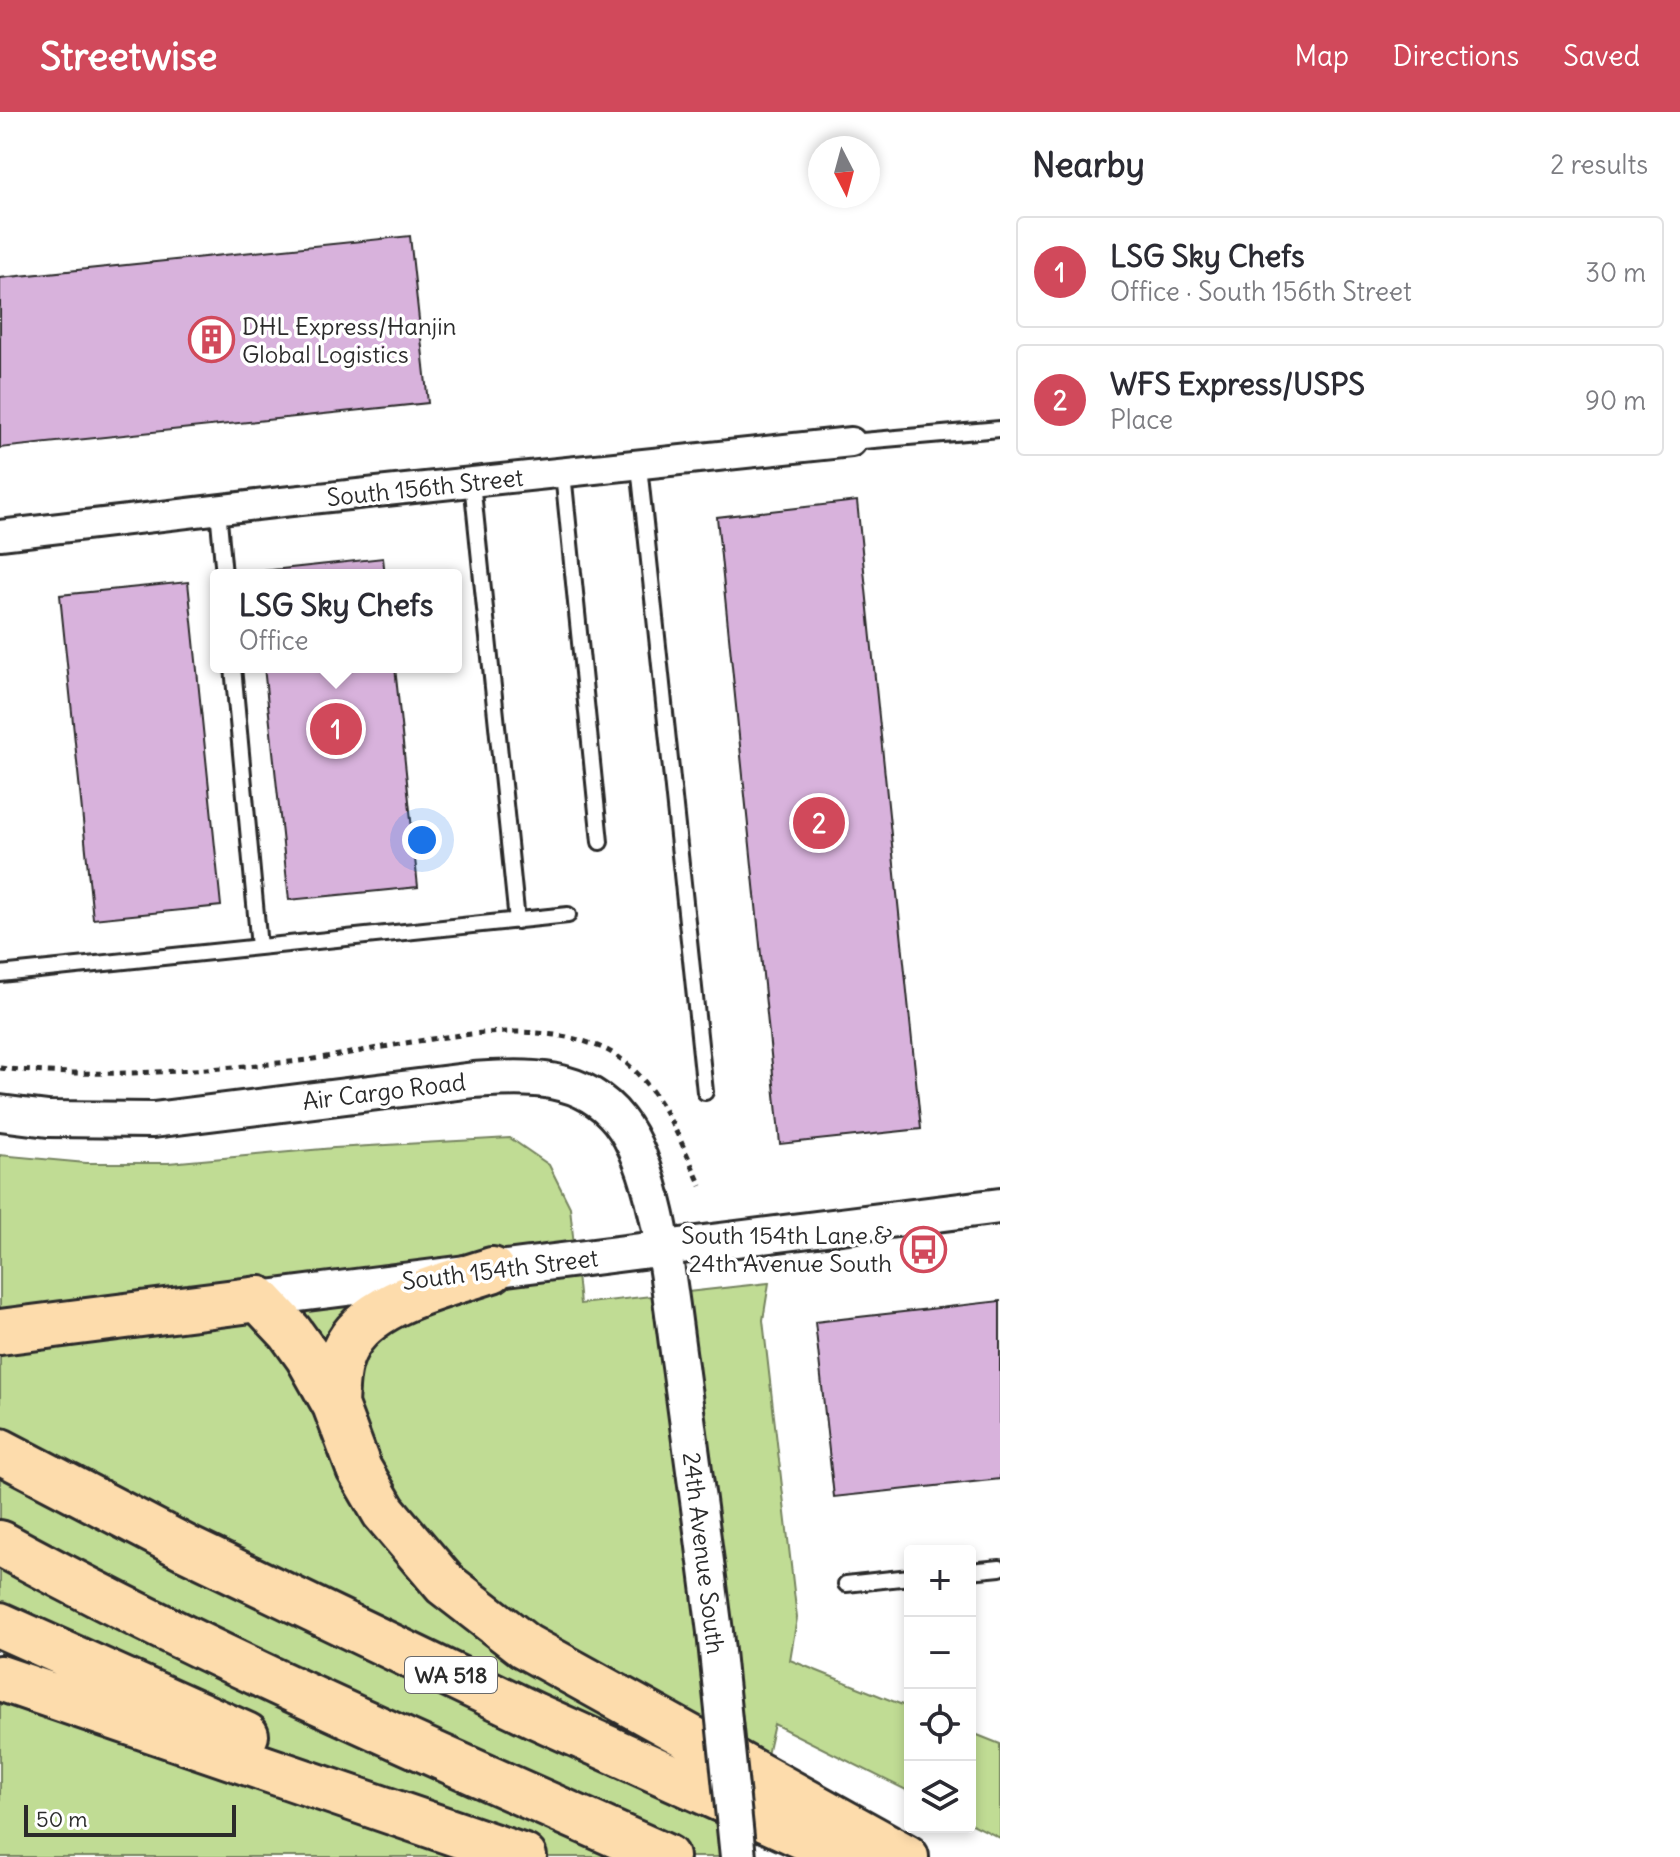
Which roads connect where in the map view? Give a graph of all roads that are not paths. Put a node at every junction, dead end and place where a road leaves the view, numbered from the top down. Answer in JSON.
{"nodes":[{"id":1,"x":1000,"y":429,"type":"edge"},
{"id":2,"x":851,"y":442,"type":"joint"},
{"id":3,"x":639,"y":466,"type":"junction"},
{"id":4,"x":563,"y":473,"type":"junction"},
{"id":5,"x":472,"y":482,"type":"junction"},
{"id":6,"x":218,"y":509,"type":"junction"},
{"id":7,"x":0,"y":535,"type":"edge"},
{"id":8,"x":223,"y":569,"type":"edge"},
{"id":9,"x":234,"y":673,"type":"edge"},
{"id":10,"x":600,"y":842,"type":"dead end"},
{"id":11,"x":568,"y":915,"type":"dead end"},
{"id":12,"x":517,"y":921,"type":"junction"},
{"id":13,"x":259,"y":947,"type":"junction"},
{"id":14,"x":0,"y":974,"type":"edge"},
{"id":15,"x":705,"y":1092,"type":"dead end"},
{"id":16,"x":0,"y":1113,"type":"edge"},
{"id":17,"x":1000,"y":1206,"type":"edge"},
{"id":18,"x":663,"y":1249,"type":"junction"},
{"id":19,"x":492,"y":1270,"type":"junction"},
{"id":20,"x":259,"y":1299,"type":"junction"},
{"id":21,"x":11,"y":1330,"type":"edge"},
{"id":22,"x":335,"y":1405,"type":"junction"},
{"id":23,"x":0,"y":1451,"type":"edge"},
{"id":24,"x":0,"y":1543,"type":"edge"},
{"id":25,"x":1000,"y":1568,"type":"edge"},
{"id":26,"x":976,"y":1570,"type":"edge"},
{"id":27,"x":904,"y":1578,"type":"edge"},
{"id":28,"x":846,"y":1584,"type":"dead end"},
{"id":29,"x":0,"y":1625,"type":"edge"},
{"id":30,"x":0,"y":1678,"type":"edge"},
{"id":31,"x":514,"y":1853,"type":"edge"},
{"id":32,"x":666,"y":1857,"type":"edge"},
{"id":33,"x":738,"y":1857,"type":"edge"},
{"id":34,"x":849,"y":1857,"type":"edge"},
{"id":35,"x":906,"y":1857,"type":"edge"}],
"edges":[{"from":1,"to":2,"type":"lane"},
{"from":2,"to":3,"type":"street","name":"South 156th Street"},
{"from":3,"to":4,"type":"street","name":"South 156th Street"},
{"from":3,"to":15,"type":"lane"},
{"from":4,"to":5,"type":"street","name":"South 156th Street"},
{"from":4,"to":10,"type":"lane"},
{"from":5,"to":6,"type":"street","name":"South 156th Street"},
{"from":5,"to":12,"type":"lane"},
{"from":6,"to":7,"type":"street","name":"South 156th Street"},
{"from":6,"to":8,"type":"lane"},
{"from":9,"to":13,"type":"lane"},
{"from":11,"to":12,"type":"lane"},
{"from":12,"to":13,"type":"lane"},
{"from":13,"to":14,"type":"lane"},
{"from":16,"to":18,"type":"street","name":"Air Cargo Road"},
{"from":17,"to":18,"type":"street","name":"South 154th Street"},
{"from":18,"to":19,"type":"street","name":"South 154th Street"},
{"from":18,"to":33,"type":"street","name":"24th Avenue South","bridge":true},
{"from":19,"to":20,"type":"street","name":"South 154th Street"},
{"from":19,"to":22,"type":"main road"},
{"from":20,"to":21,"type":"main road","name":"South 154th Street"},
{"from":20,"to":22,"type":"main road"},
{"from":22,"to":35,"type":"main road"},
{"from":23,"to":34,"type":"main road","number":"WA 518"},
{"from":24,"to":32,"type":"main road"},
{"from":25,"to":26,"type":"lane"},
{"from":27,"to":28,"type":"lane"},
{"from":29,"to":31,"type":"main road"},
{"from":30,"to":31,"type":"main road"}]}
